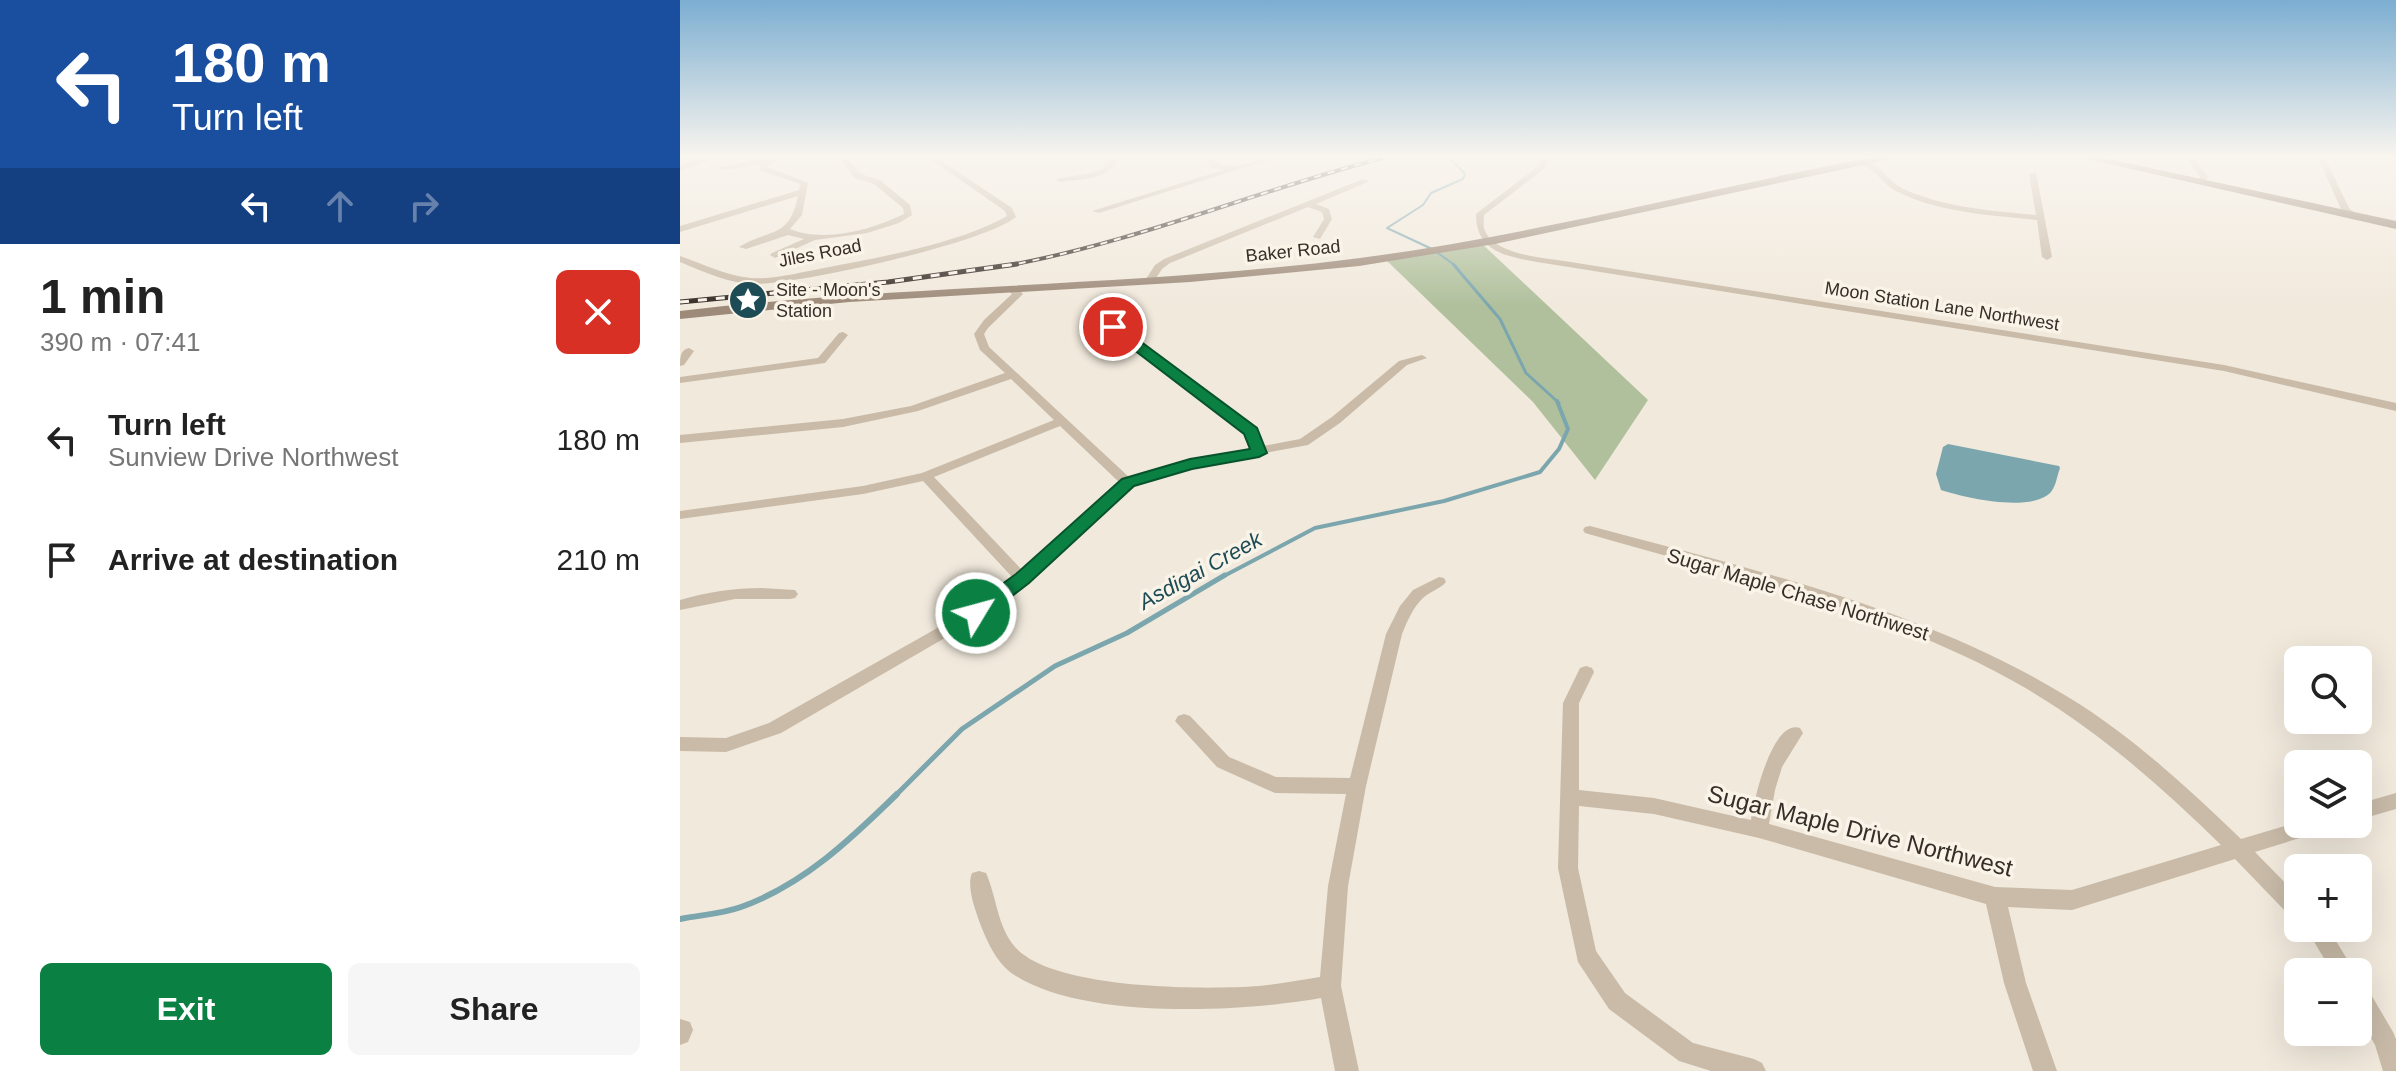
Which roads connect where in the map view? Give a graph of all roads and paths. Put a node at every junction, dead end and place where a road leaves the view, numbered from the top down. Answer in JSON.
{"nodes":[{"id":1,"x":751,"y":206,"type":"edge"},
{"id":2,"x":800,"y":206,"type":"edge"},
{"id":3,"x":904,"y":206,"type":"edge"},
{"id":4,"x":1003,"y":206,"type":"edge"},
{"id":5,"x":1112,"y":206,"type":"edge"},
{"id":6,"x":1303,"y":206,"type":"edge"},
{"id":7,"x":1313,"y":206,"type":"edge"},
{"id":8,"x":1490,"y":206,"type":"edge"},
{"id":9,"x":1652,"y":206,"type":"edge"},
{"id":10,"x":1955,"y":206,"type":"edge"},
{"id":11,"x":2038,"y":206,"type":"edge"},
{"id":12,"x":2306,"y":206,"type":"edge"},
{"id":13,"x":2344,"y":206,"type":"edge"},
{"id":14,"x":1096,"y":211,"type":"dead end"},
{"id":15,"x":708,"y":212,"type":"dead end"},
{"id":16,"x":2354,"y":217,"type":"junction"},
{"id":17,"x":2040,"y":218,"type":"junction"},
{"id":18,"x":682,"y":225,"type":"edge"},
{"id":19,"x":2396,"y":225,"type":"edge"},
{"id":20,"x":787,"y":232,"type":"junction"},
{"id":21,"x":1317,"y":237,"type":"dead end"},
{"id":22,"x":812,"y":238,"type":"junction"},
{"id":23,"x":1483,"y":240,"type":"junction"},
{"id":24,"x":743,"y":247,"type":"dead end"},
{"id":25,"x":775,"y":255,"type":"dead end"},
{"id":26,"x":2047,"y":257,"type":"dead end"},
{"id":27,"x":680,"y":259,"type":"edge"},
{"id":28,"x":1151,"y":279,"type":"junction"},
{"id":29,"x":1015,"y":289,"type":"junction"},
{"id":30,"x":680,"y":315,"type":"edge"},
{"id":31,"x":1086,"y":320,"type":"dead end"},
{"id":32,"x":843,"y":335,"type":"dead end"},
{"id":33,"x":689,"y":351,"type":"dead end"},
{"id":34,"x":1422,"y":358,"type":"dead end"},
{"id":35,"x":680,"y":363,"type":"edge"},
{"id":36,"x":1011,"y":375,"type":"junction"},
{"id":37,"x":680,"y":380,"type":"edge"},
{"id":38,"x":2396,"y":407,"type":"edge"},
{"id":39,"x":1060,"y":422,"type":"junction"},
{"id":40,"x":680,"y":439,"type":"edge"},
{"id":41,"x":1259,"y":453,"type":"junction"},
{"id":42,"x":926,"y":476,"type":"junction"},
{"id":43,"x":1128,"y":483,"type":"junction"},
{"id":44,"x":680,"y":515,"type":"edge"},
{"id":45,"x":1590,"y":530,"type":"dead end"},
{"id":46,"x":1022,"y":579,"type":"junction"},
{"id":47,"x":1439,"y":582,"type":"dead end"},
{"id":48,"x":790,"y":594,"type":"dead end"},
{"id":49,"x":680,"y":605,"type":"edge"},
{"id":50,"x":1586,"y":672,"type":"dead end"},
{"id":51,"x":1184,"y":721,"type":"dead end"},
{"id":52,"x":1794,"y":733,"type":"dead end"},
{"id":53,"x":680,"y":744,"type":"edge"},
{"id":54,"x":1357,"y":786,"type":"junction"},
{"id":55,"x":1570,"y":797,"type":"junction"},
{"id":56,"x":2396,"y":801,"type":"edge"},
{"id":57,"x":2372,"y":808,"type":"edge"},
{"id":58,"x":1759,"y":830,"type":"junction"},
{"id":59,"x":2284,"y":834,"type":"edge"},
{"id":60,"x":2238,"y":848,"type":"junction"},
{"id":61,"x":979,"y":880,"type":"dead end"},
{"id":62,"x":2284,"y":896,"type":"edge"},
{"id":63,"x":1995,"y":897,"type":"junction"},
{"id":64,"x":1330,"y":986,"type":"junction"},
{"id":65,"x":2372,"y":1018,"type":"edge"},
{"id":66,"x":1347,"y":1071,"type":"edge"},
{"id":67,"x":1754,"y":1071,"type":"edge"},
{"id":68,"x":2045,"y":1071,"type":"edge"},
{"id":69,"x":2395,"y":1071,"type":"edge"}],
"edges":[{"from":1,"to":18,"type":"street"},
{"from":2,"to":20,"type":"street"},
{"from":3,"to":22,"type":"street"},
{"from":4,"to":27,"type":"street","name":"Jiles Road"},
{"from":5,"to":14,"type":"street"},
{"from":6,"to":28,"type":"street"},
{"from":7,"to":21,"type":"street"},
{"from":8,"to":23,"type":"street"},
{"from":9,"to":23,"type":"main road","name":"Baker Road"},
{"from":10,"to":17,"type":"street"},
{"from":11,"to":17,"type":"street"},
{"from":12,"to":16,"type":"main road"},
{"from":13,"to":16,"type":"street"},
{"from":15,"to":18,"type":"street"},
{"from":16,"to":19,"type":"main road"},
{"from":17,"to":26,"type":"street"},
{"from":20,"to":22,"type":"street"},
{"from":20,"to":24,"type":"street"},
{"from":22,"to":25,"type":"street"},
{"from":23,"to":28,"type":"main road","name":"Baker Road"},
{"from":23,"to":38,"type":"street","name":"Moon Station Lane Northwest"},
{"from":28,"to":29,"type":"main road","name":"Baker Road"},
{"from":29,"to":30,"type":"main road","name":"Baker Road"},
{"from":29,"to":36,"type":"street"},
{"from":31,"to":41,"type":"street"},
{"from":32,"to":37,"type":"street"},
{"from":33,"to":35,"type":"street"},
{"from":34,"to":41,"type":"street"},
{"from":36,"to":39,"type":"street"},
{"from":36,"to":40,"type":"street"},
{"from":39,"to":42,"type":"street"},
{"from":39,"to":43,"type":"street"},
{"from":41,"to":43,"type":"street"},
{"from":42,"to":44,"type":"street"},
{"from":42,"to":46,"type":"street"},
{"from":43,"to":46,"type":"street"},
{"from":45,"to":60,"type":"street","name":"Sugar Maple Chase Northwest"},
{"from":46,"to":53,"type":"street"},
{"from":47,"to":54,"type":"street"},
{"from":48,"to":49,"type":"street"},
{"from":50,"to":55,"type":"street"},
{"from":51,"to":54,"type":"street"},
{"from":52,"to":58,"type":"street"},
{"from":54,"to":64,"type":"street"},
{"from":55,"to":58,"type":"street","name":"Sugar Maple Drive Northwest"},
{"from":55,"to":67,"type":"street"},
{"from":56,"to":57,"type":"street"},
{"from":58,"to":63,"type":"street","name":"Sugar Maple Drive Northwest"},
{"from":59,"to":60,"type":"street","name":"Sugar Maple Drive Northwest"},
{"from":60,"to":62,"type":"street","name":"Sugar Maple Chase Northwest"},
{"from":60,"to":63,"type":"street","name":"Sugar Maple Drive Northwest"},
{"from":61,"to":64,"type":"street"},
{"from":63,"to":68,"type":"street"},
{"from":64,"to":66,"type":"street"},
{"from":65,"to":69,"type":"street"}]}
